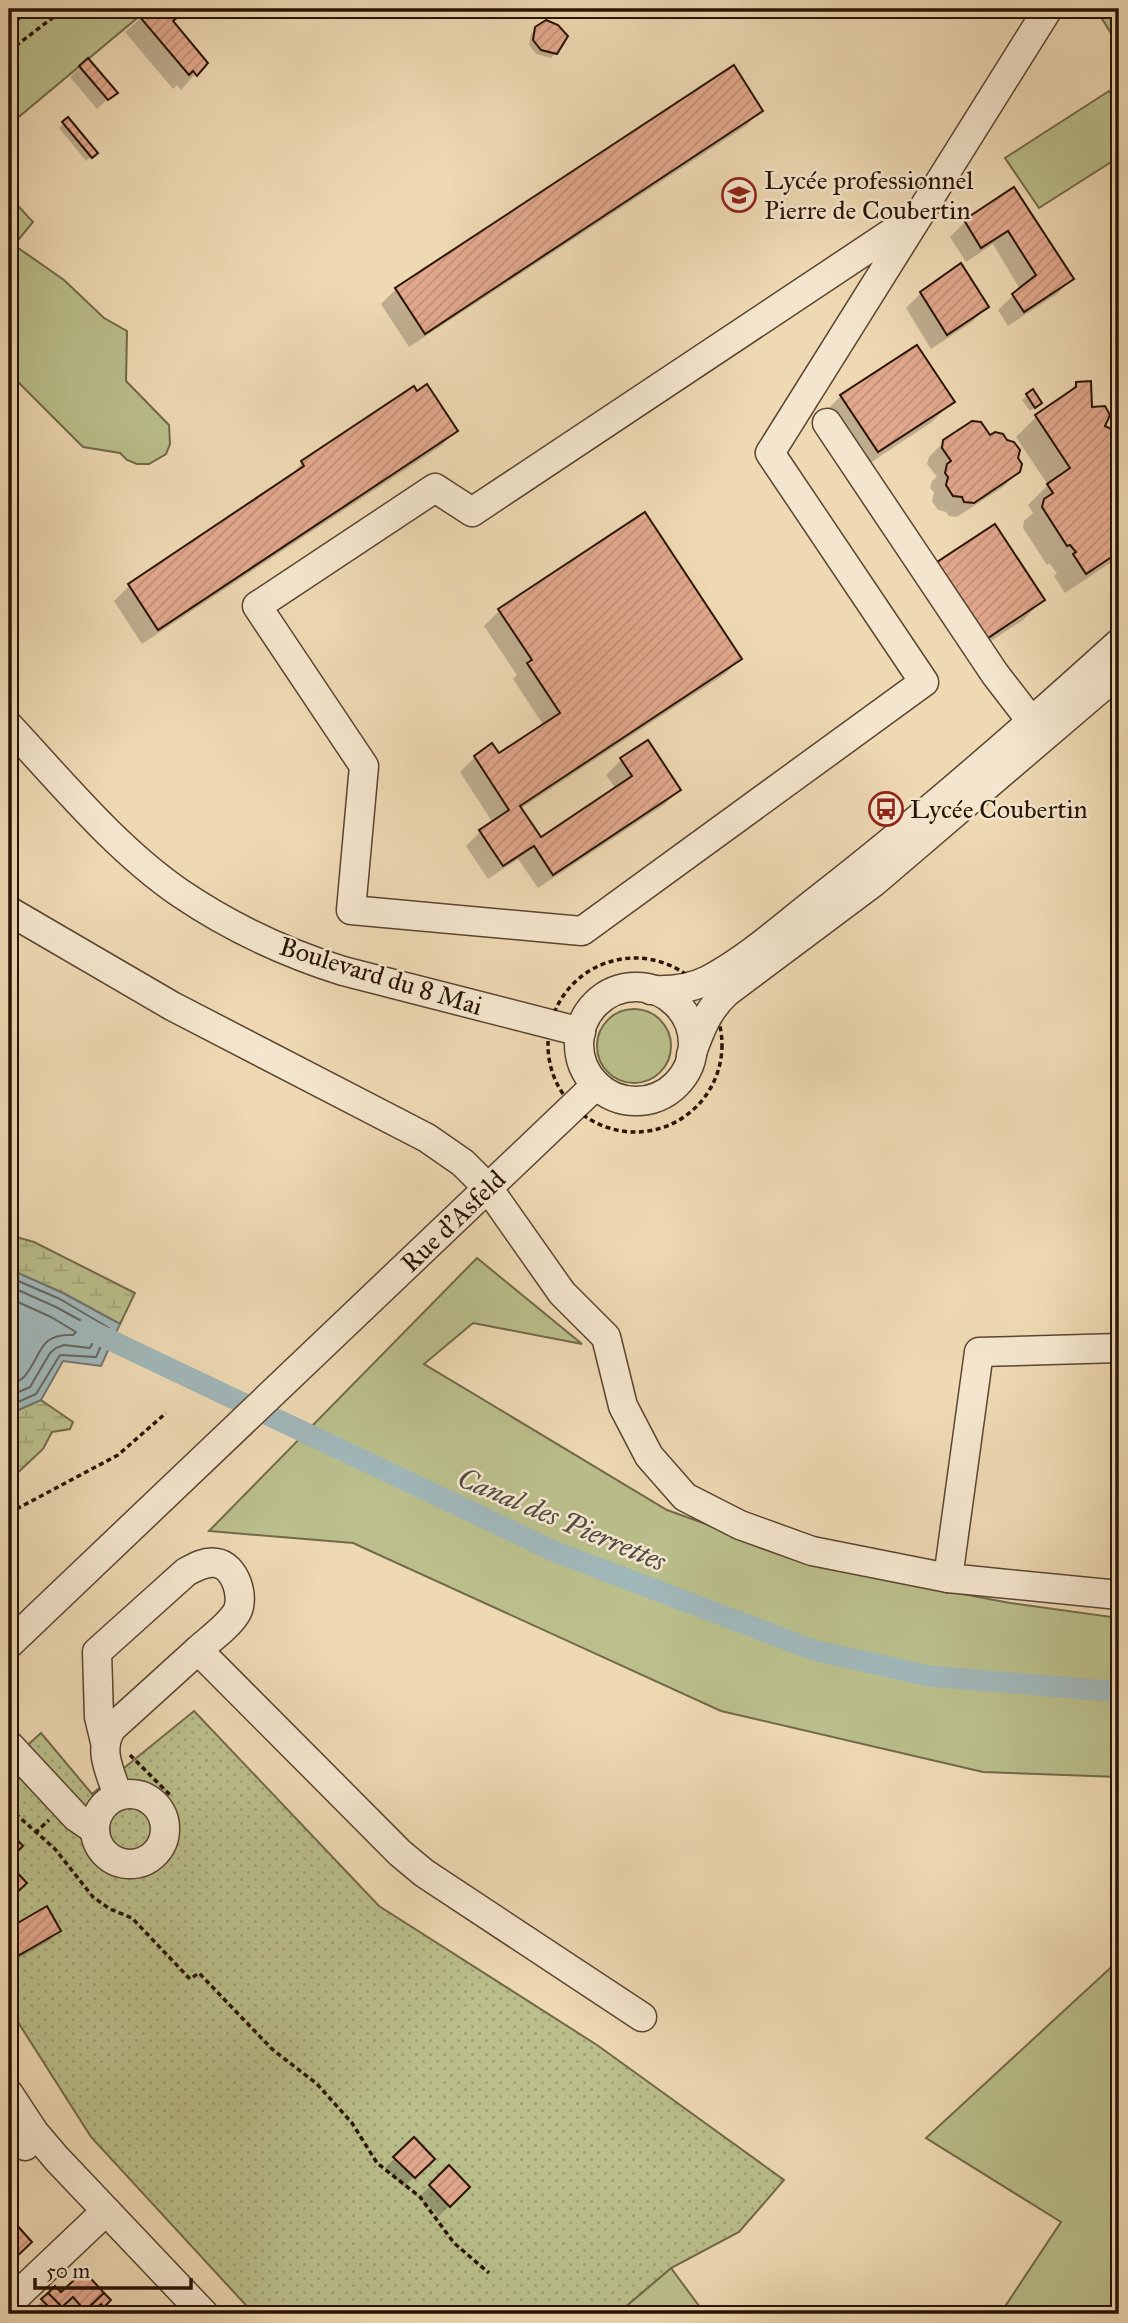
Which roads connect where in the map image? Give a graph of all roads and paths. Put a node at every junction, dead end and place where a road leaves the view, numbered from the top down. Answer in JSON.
{"nodes":[{"id":1,"x":64,"y":9,"type":"edge"},
{"id":2,"x":1048,"y":9,"type":"edge"},
{"id":3,"x":28,"y":10,"type":"edge"},
{"id":4,"x":9,"y":27,"type":"edge"},
{"id":5,"x":9,"y":51,"type":"edge"},
{"id":6,"x":917,"y":216,"type":"junction"},
{"id":7,"x":827,"y":422,"type":"dead end"},
{"id":8,"x":1119,"y":643,"type":"edge"},
{"id":9,"x":1119,"y":670,"type":"edge"},
{"id":10,"x":9,"y":726,"type":"edge"},
{"id":11,"x":1037,"y":729,"type":"junction"},
{"id":12,"x":9,"y":911,"type":"edge"},
{"id":13,"x":651,"y":990,"type":"junction"},
{"id":14,"x":706,"y":995,"type":"junction"},
{"id":15,"x":551,"y":1024,"type":"junction"},
{"id":16,"x":581,"y":1032,"type":"junction"},
{"id":17,"x":691,"y":1055,"type":"junction"},
{"id":18,"x":596,"y":1085,"type":"junction"},
{"id":19,"x":574,"y":1106,"type":"junction"},
{"id":20,"x":488,"y":1188,"type":"junction"},
{"id":21,"x":1119,"y":1348,"type":"edge"},
{"id":22,"x":166,"y":1413,"type":"dead end"},
{"id":23,"x":9,"y":1513,"type":"edge"},
{"id":24,"x":948,"y":1578,"type":"junction"},
{"id":25,"x":1119,"y":1595,"type":"edge"},
{"id":26,"x":9,"y":1644,"type":"edge"},
{"id":27,"x":198,"y":1650,"type":"junction"},
{"id":28,"x":9,"y":1745,"type":"edge"},
{"id":29,"x":114,"y":1745,"type":"junction"},
{"id":30,"x":170,"y":1795,"type":"dead end"},
{"id":31,"x":118,"y":1796,"type":"junction"},
{"id":32,"x":9,"y":1808,"type":"edge"},
{"id":33,"x":95,"y":1830,"type":"junction"},
{"id":34,"x":642,"y":2017,"type":"dead end"},
{"id":35,"x":9,"y":2094,"type":"edge"},
{"id":36,"x":14,"y":2135,"type":"edge"},
{"id":37,"x":100,"y":2217,"type":"junction"},
{"id":38,"x":489,"y":2273,"type":"dead end"},
{"id":39,"x":9,"y":2303,"type":"edge"},
{"id":40,"x":181,"y":2314,"type":"edge"},
{"id":41,"x":204,"y":2314,"type":"edge"}],
"edges":[{"from":1,"to":5,"type":"path"},
{"from":2,"to":6,"type":"street"},
{"from":3,"to":4,"type":"path"},
{"from":6,"to":6,"type":"street"},
{"from":7,"to":11,"type":"street"},
{"from":8,"to":11,"type":"street"},
{"from":9,"to":11,"type":"street"},
{"from":10,"to":15,"type":"street","name":"Boulevard du 8 Mai"},
{"from":11,"to":14,"type":"street"},
{"from":12,"to":20,"type":"street"},
{"from":13,"to":14,"type":"street"},
{"from":13,"to":16,"type":"street"},
{"from":13,"to":17,"type":"street"},
{"from":14,"to":15,"type":"path"},
{"from":14,"to":17,"type":"street"},
{"from":14,"to":19,"type":"path"},
{"from":15,"to":16,"type":"street","name":"Boulevard du 8 Mai"},
{"from":15,"to":19,"type":"path"},
{"from":16,"to":18,"type":"street"},
{"from":17,"to":18,"type":"street"},
{"from":18,"to":19,"type":"street","name":"Rue d'Asfeld"},
{"from":19,"to":20,"type":"street","name":"Rue d'Asfeld"},
{"from":20,"to":24,"type":"street"},
{"from":20,"to":26,"type":"street","name":"Rue d'Asfeld"},
{"from":21,"to":24,"type":"street"},
{"from":22,"to":23,"type":"path"},
{"from":24,"to":25,"type":"street"},
{"from":27,"to":29,"type":"street"},
{"from":27,"to":29,"type":"street"},
{"from":27,"to":34,"type":"street"},
{"from":28,"to":33,"type":"street"},
{"from":29,"to":30,"type":"path"},
{"from":29,"to":31,"type":"street"},
{"from":31,"to":33,"type":"street"},
{"from":31,"to":33,"type":"street"},
{"from":32,"to":38,"type":"path"},
{"from":35,"to":37,"type":"street"},
{"from":36,"to":37,"type":"street"},
{"from":37,"to":39,"type":"street"},
{"from":37,"to":40,"type":"street"},
{"from":37,"to":41,"type":"street"}]}
